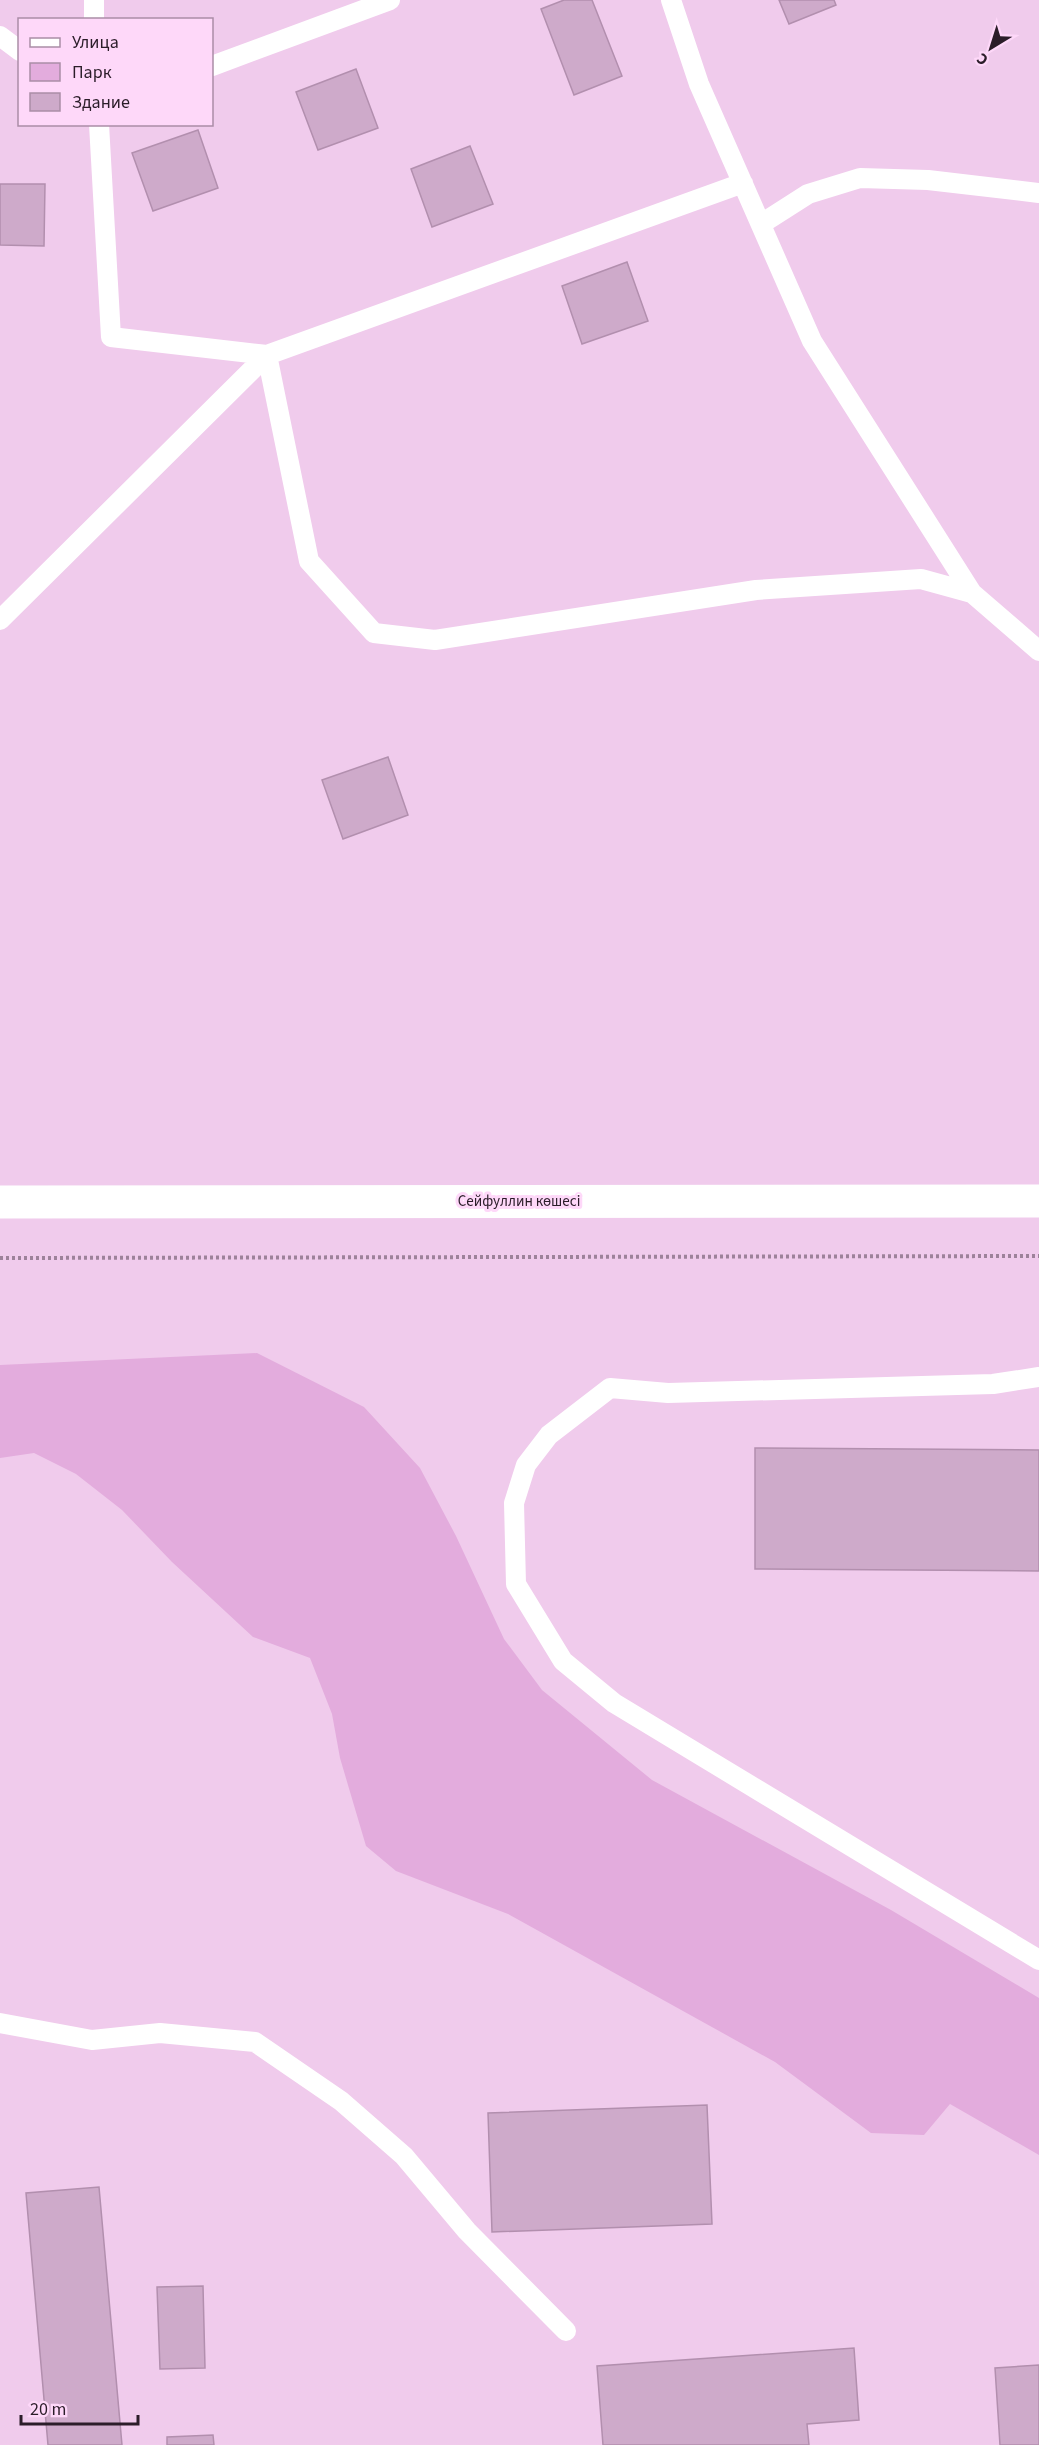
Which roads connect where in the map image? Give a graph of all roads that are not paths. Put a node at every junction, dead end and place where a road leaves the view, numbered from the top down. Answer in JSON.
{"nodes":[{"id":1,"x":94,"y":0,"type":"edge"},
{"id":2,"x":390,"y":0,"type":"edge"},
{"id":3,"x":671,"y":0,"type":"edge"},
{"id":4,"x":94,"y":18,"type":"edge"},
{"id":5,"x":0,"y":36,"type":"edge"},
{"id":6,"x":18,"y":50,"type":"edge"},
{"id":7,"x":213,"y":66,"type":"edge"},
{"id":8,"x":99,"y":126,"type":"edge"},
{"id":9,"x":743,"y":183,"type":"junction"},
{"id":10,"x":1039,"y":193,"type":"edge"},
{"id":11,"x":761,"y":224,"type":"junction"},
{"id":12,"x":267,"y":355,"type":"junction"},
{"id":13,"x":972,"y":593,"type":"junction"},
{"id":14,"x":0,"y":620,"type":"edge"},
{"id":15,"x":1039,"y":651,"type":"edge"},
{"id":16,"x":1039,"y":1201,"type":"edge"},
{"id":17,"x":0,"y":1202,"type":"edge"},
{"id":18,"x":1039,"y":1377,"type":"edge"},
{"id":19,"x":1039,"y":1960,"type":"edge"},
{"id":20,"x":0,"y":2023,"type":"edge"},
{"id":21,"x":566,"y":2331,"type":"dead end"}],
"edges":[{"from":1,"to":4,"type":"lane"},
{"from":2,"to":7,"type":"lane"},
{"from":3,"to":9,"type":"lane"},
{"from":5,"to":6,"type":"lane"},
{"from":8,"to":12,"type":"lane"},
{"from":9,"to":11,"type":"lane"},
{"from":9,"to":12,"type":"lane"},
{"from":10,"to":11,"type":"lane"},
{"from":11,"to":13,"type":"lane"},
{"from":12,"to":13,"type":"lane"},
{"from":12,"to":14,"type":"lane"},
{"from":13,"to":15,"type":"lane"},
{"from":16,"to":17,"type":"main road","name":"Сейфуллин көшесі"},
{"from":18,"to":19,"type":"lane"},
{"from":20,"to":21,"type":"lane"}]}
